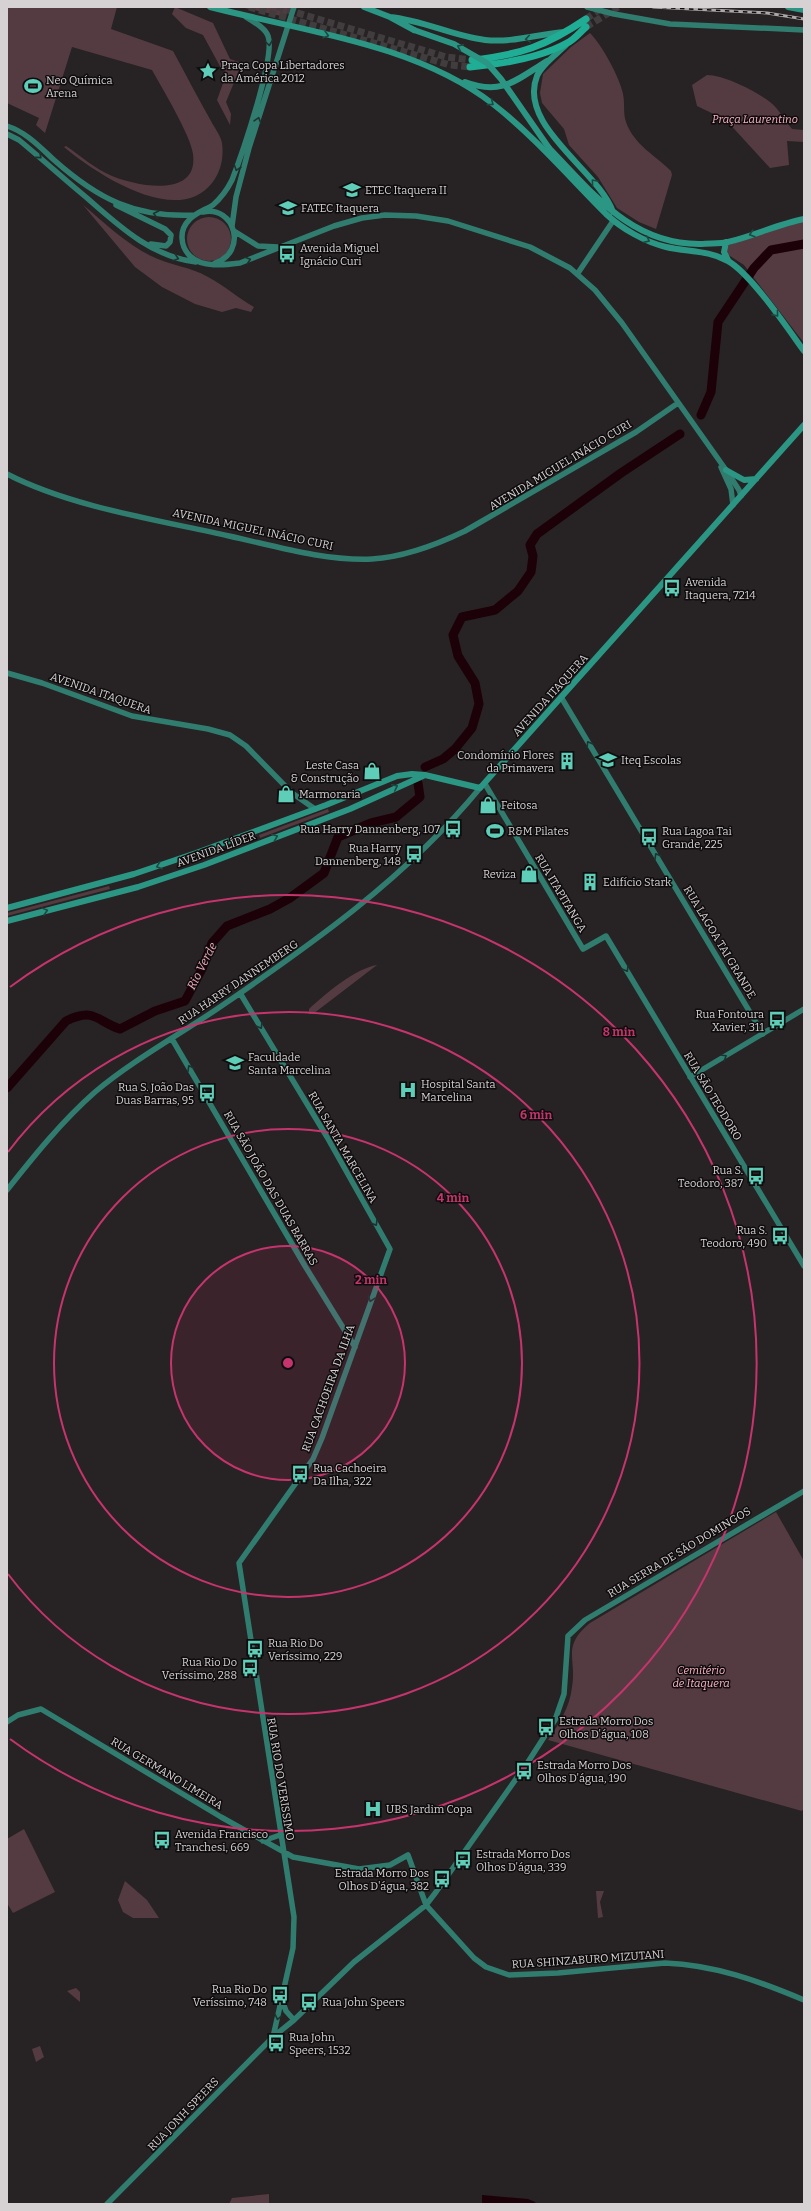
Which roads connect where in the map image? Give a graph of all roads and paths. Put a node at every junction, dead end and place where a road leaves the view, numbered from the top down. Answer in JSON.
{"nodes":[{"id":1,"x":210,"y":7,"type":"edge"},
{"id":2,"x":294,"y":7,"type":"edge"},
{"id":3,"x":364,"y":7,"type":"edge"},
{"id":4,"x":587,"y":7,"type":"edge"},
{"id":5,"x":788,"y":7,"type":"edge"},
{"id":6,"x":217,"y":8,"type":"edge"},
{"id":7,"x":804,"y":10,"type":"edge"},
{"id":8,"x":244,"y":16,"type":"junction"},
{"id":9,"x":390,"y":17,"type":"junction"},
{"id":10,"x":586,"y":19,"type":"tunnel mouth"},
{"id":11,"x":288,"y":25,"type":"junction"},
{"id":12,"x":586,"y":27,"type":"tunnel mouth"},
{"id":13,"x":804,"y":30,"type":"edge"},
{"id":14,"x":566,"y":32,"type":"junction"},
{"id":15,"x":568,"y":43,"type":"junction"},
{"id":16,"x":553,"y":57,"type":"junction"},
{"id":17,"x":447,"y":75,"type":"junction"},
{"id":18,"x":7,"y":126,"type":"edge"},
{"id":19,"x":7,"y":134,"type":"edge"},
{"id":20,"x":109,"y":200,"type":"junction"},
{"id":21,"x":197,"y":214,"type":"junction"},
{"id":22,"x":614,"y":218,"type":"junction"},
{"id":23,"x":804,"y":219,"type":"edge"},
{"id":24,"x":233,"y":228,"type":"junction"},
{"id":25,"x":131,"y":235,"type":"junction"},
{"id":26,"x":726,"y":242,"type":"junction"},
{"id":27,"x":713,"y":243,"type":"junction"},
{"id":28,"x":282,"y":247,"type":"junction"},
{"id":29,"x":712,"y":254,"type":"junction"},
{"id":30,"x":728,"y":260,"type":"junction"},
{"id":31,"x":199,"y":262,"type":"junction"},
{"id":32,"x":213,"y":264,"type":"junction"},
{"id":33,"x":578,"y":273,"type":"junction"},
{"id":34,"x":804,"y":352,"type":"edge"},
{"id":35,"x":678,"y":403,"type":"junction"},
{"id":36,"x":804,"y":425,"type":"edge"},
{"id":37,"x":719,"y":461,"type":"junction"},
{"id":38,"x":726,"y":470,"type":"junction"},
{"id":39,"x":7,"y":474,"type":"edge"},
{"id":40,"x":756,"y":479,"type":"junction"},
{"id":41,"x":741,"y":496,"type":"junction"},
{"id":42,"x":733,"y":505,"type":"junction"},
{"id":43,"x":7,"y":673,"type":"edge"},
{"id":44,"x":561,"y":697,"type":"junction"},
{"id":45,"x":424,"y":776,"type":"junction"},
{"id":46,"x":482,"y":786,"type":"junction"},
{"id":47,"x":315,"y":809,"type":"junction"},
{"id":48,"x":7,"y":908,"type":"edge"},
{"id":49,"x":7,"y":921,"type":"edge"},
{"id":50,"x":606,"y":936,"type":"joint"},
{"id":51,"x":240,"y":993,"type":"junction"},
{"id":52,"x":804,"y":1010,"type":"edge"},
{"id":53,"x":763,"y":1034,"type":"junction"},
{"id":54,"x":172,"y":1039,"type":"junction"},
{"id":55,"x":690,"y":1077,"type":"junction"},
{"id":56,"x":7,"y":1190,"type":"edge"},
{"id":57,"x":390,"y":1249,"type":"joint"},
{"id":58,"x":804,"y":1266,"type":"edge"},
{"id":59,"x":355,"y":1347,"type":"junction"},
{"id":60,"x":804,"y":1491,"type":"edge"},
{"id":61,"x":239,"y":1563,"type":"joint"},
{"id":62,"x":568,"y":1636,"type":"joint"},
{"id":63,"x":7,"y":1722,"type":"edge"},
{"id":64,"x":280,"y":1835,"type":"junction"},
{"id":65,"x":263,"y":1841,"type":"junction"},
{"id":66,"x":282,"y":1853,"type":"junction"},
{"id":67,"x":408,"y":1855,"type":"joint"},
{"id":68,"x":426,"y":1905,"type":"junction"},
{"id":69,"x":282,"y":1998,"type":"junction"},
{"id":70,"x":804,"y":2000,"type":"edge"},
{"id":71,"x":294,"y":2020,"type":"junction"},
{"id":72,"x":273,"y":2037,"type":"junction"},
{"id":73,"x":107,"y":2204,"type":"edge"}],
"edges":[{"from":1,"to":6,"type":"main road"},
{"from":2,"to":11,"type":"street"},
{"from":3,"to":9,"type":"main road"},
{"from":4,"to":13,"type":"street"},
{"from":5,"to":7,"type":"main road"},
{"from":6,"to":8,"type":"main road"},
{"from":8,"to":11,"type":"main road"},
{"from":8,"to":21,"type":"street","one_way":true},
{"from":14,"to":9,"type":"main road","one_way":true},
{"from":22,"to":9,"type":"main road","one_way":true,"bridge":true},
{"from":10,"to":14,"type":"highway"},
{"from":11,"to":17,"type":"main road","one_way":true},
{"from":24,"to":11,"type":"street","one_way":true},
{"from":12,"to":15,"type":"highway"},
{"from":14,"to":15,"type":"highway"},
{"from":15,"to":16,"type":"main road"},
{"from":16,"to":17,"type":"main road"},
{"from":22,"to":16,"type":"main road","one_way":true},
{"from":17,"to":22,"type":"main road","one_way":true},
{"from":18,"to":20,"type":"street"},
{"from":19,"to":25,"type":"street","one_way":true},
{"from":21,"to":20,"type":"street","one_way":true},
{"from":20,"to":25,"type":"street"},
{"from":21,"to":24,"type":"street"},
{"from":21,"to":31,"type":"street"},
{"from":22,"to":27,"type":"main road"},
{"from":22,"to":29,"type":"main road","one_way":true},
{"from":22,"to":33,"type":"street"},
{"from":23,"to":26,"type":"main road","one_way":true},
{"from":24,"to":28,"type":"street"},
{"from":24,"to":32,"type":"street"},
{"from":25,"to":31,"type":"street","one_way":true},
{"from":26,"to":27,"type":"main road"},
{"from":26,"to":30,"type":"main road"},
{"from":27,"to":29,"type":"main road"},
{"from":32,"to":28,"type":"street","one_way":true},
{"from":28,"to":33,"type":"street"},
{"from":29,"to":30,"type":"main road"},
{"from":30,"to":34,"type":"main road","one_way":true},
{"from":31,"to":32,"type":"street"},
{"from":33,"to":35,"type":"street"},
{"from":35,"to":37,"type":"street"},
{"from":35,"to":39,"type":"street","name":"AVENIDA MIGUEL INÁCIO CURI"},
{"from":36,"to":40,"type":"main road","name":"AVENIDA ITAQUERA"},
{"from":37,"to":38,"type":"street"},
{"from":37,"to":42,"type":"street"},
{"from":38,"to":40,"type":"main road"},
{"from":38,"to":41,"type":"street"},
{"from":40,"to":41,"type":"main road","name":"AVENIDA ITAQUERA"},
{"from":41,"to":42,"type":"main road","name":"AVENIDA ITAQUERA"},
{"from":42,"to":44,"type":"main road","name":"AVENIDA ITAQUERA"},
{"from":43,"to":47,"type":"street","name":"AVENIDA ITAQUERA"},
{"from":44,"to":46,"type":"main road","name":"AVENIDA ITAQUERA"},
{"from":53,"to":44,"type":"street","name":"RUA LAGOA TAI GRANDE","one_way":true},
{"from":45,"to":46,"type":"main road"},
{"from":45,"to":47,"type":"main road"},
{"from":49,"to":45,"type":"main road","name":"AVENIDA LÍDER","one_way":true},
{"from":46,"to":50,"type":"street","name":"RUA ITAPITANGA"},
{"from":46,"to":51,"type":"street","name":"RUA HARRY DANNEMBERG"},
{"from":47,"to":48,"type":"main road","name":"AVENIDA LÍDER","one_way":true},
{"from":50,"to":55,"type":"street","name":"RUA SÃO TEODORO","one_way":true},
{"from":51,"to":54,"type":"street","name":"RUA HARRY DANNEMBERG"},
{"from":51,"to":57,"type":"street","name":"RUA SANTA MARCELINA","one_way":true},
{"from":52,"to":53,"type":"street"},
{"from":55,"to":53,"type":"street","one_way":true},
{"from":54,"to":56,"type":"street","name":"RUA HARRY DANNEMBERG"},
{"from":59,"to":54,"type":"street","name":"RUA SÃO JOÃO DAS DUAS BARRAS","one_way":true},
{"from":55,"to":58,"type":"street","name":"RUA SÃO TEODORO"},
{"from":57,"to":59,"type":"street","name":"RUA CACHOEIRA DA ILHA","one_way":true},
{"from":59,"to":61,"type":"street","name":"RUA CACHOEIRA DA ILHA"},
{"from":60,"to":62,"type":"street","name":"RUA SERRA DE SÃO DOMINGOS"},
{"from":61,"to":64,"type":"street","name":"RUA RIO DO VERISSIMO"},
{"from":62,"to":68,"type":"street","name":"RUA JONH SPEERS"},
{"from":63,"to":65,"type":"street","name":"RUA GERMANO LIMEIRA"},
{"from":64,"to":65,"type":"street"},
{"from":64,"to":66,"type":"street","name":"RUA RIO DO VERISSIMO"},
{"from":65,"to":66,"type":"street","name":"RUA GERMANO LIMEIRA"},
{"from":66,"to":67,"type":"street","name":"RUA GERMANO LIMEIRA"},
{"from":66,"to":69,"type":"street","name":"RUA RIO DO VERISSIMO"},
{"from":67,"to":68,"type":"street","name":"RUA SHINZABURO MIZUTANI"},
{"from":68,"to":70,"type":"street","name":"RUA SHINZABURO MIZUTANI"},
{"from":68,"to":71,"type":"street","name":"RUA JONH SPEERS"},
{"from":69,"to":71,"type":"street"},
{"from":69,"to":72,"type":"street","name":"RUA RIO DO VERISSIMO","one_way":true},
{"from":71,"to":72,"type":"street","name":"RUA JONH SPEERS"},
{"from":72,"to":73,"type":"street","name":"RUA JONH SPEERS"}]}
